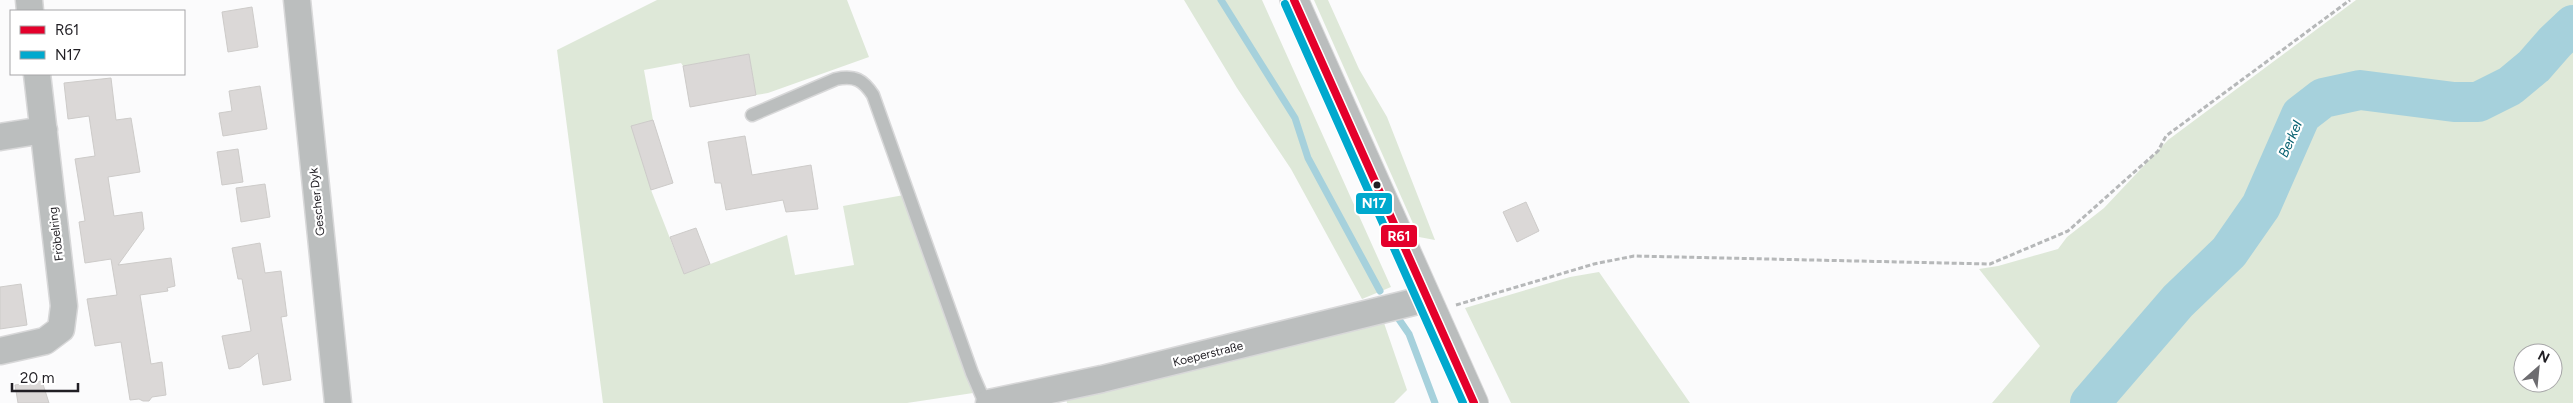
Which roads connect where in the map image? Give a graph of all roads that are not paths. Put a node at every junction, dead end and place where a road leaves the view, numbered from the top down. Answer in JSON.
{"nodes":[{"id":1,"x":297,"y":0,"type":"edge"},
{"id":2,"x":1294,"y":0,"type":"edge"},
{"id":3,"x":37,"y":75,"type":"edge"},
{"id":4,"x":752,"y":115,"type":"dead end"},
{"id":5,"x":44,"y":130,"type":"junction"},
{"id":6,"x":0,"y":137,"type":"edge"},
{"id":7,"x":1430,"y":305,"type":"junction"},
{"id":8,"x":0,"y":351,"type":"edge"},
{"id":9,"x":338,"y":403,"type":"edge"},
{"id":10,"x":985,"y":403,"type":"edge"},
{"id":11,"x":989,"y":403,"type":"edge"},
{"id":12,"x":1474,"y":403,"type":"edge"}],
"edges":[{"from":1,"to":9,"type":"street","name":"Gescher Dyk"},
{"from":2,"to":7,"type":"main road"},
{"from":3,"to":5,"type":"street","name":"Fröbelring"},
{"from":4,"to":10,"type":"lane"},
{"from":5,"to":6,"type":"street"},
{"from":5,"to":8,"type":"street","name":"Fröbelring"},
{"from":7,"to":11,"type":"street","name":"Koeperstraße"},
{"from":7,"to":12,"type":"main road"}]}
